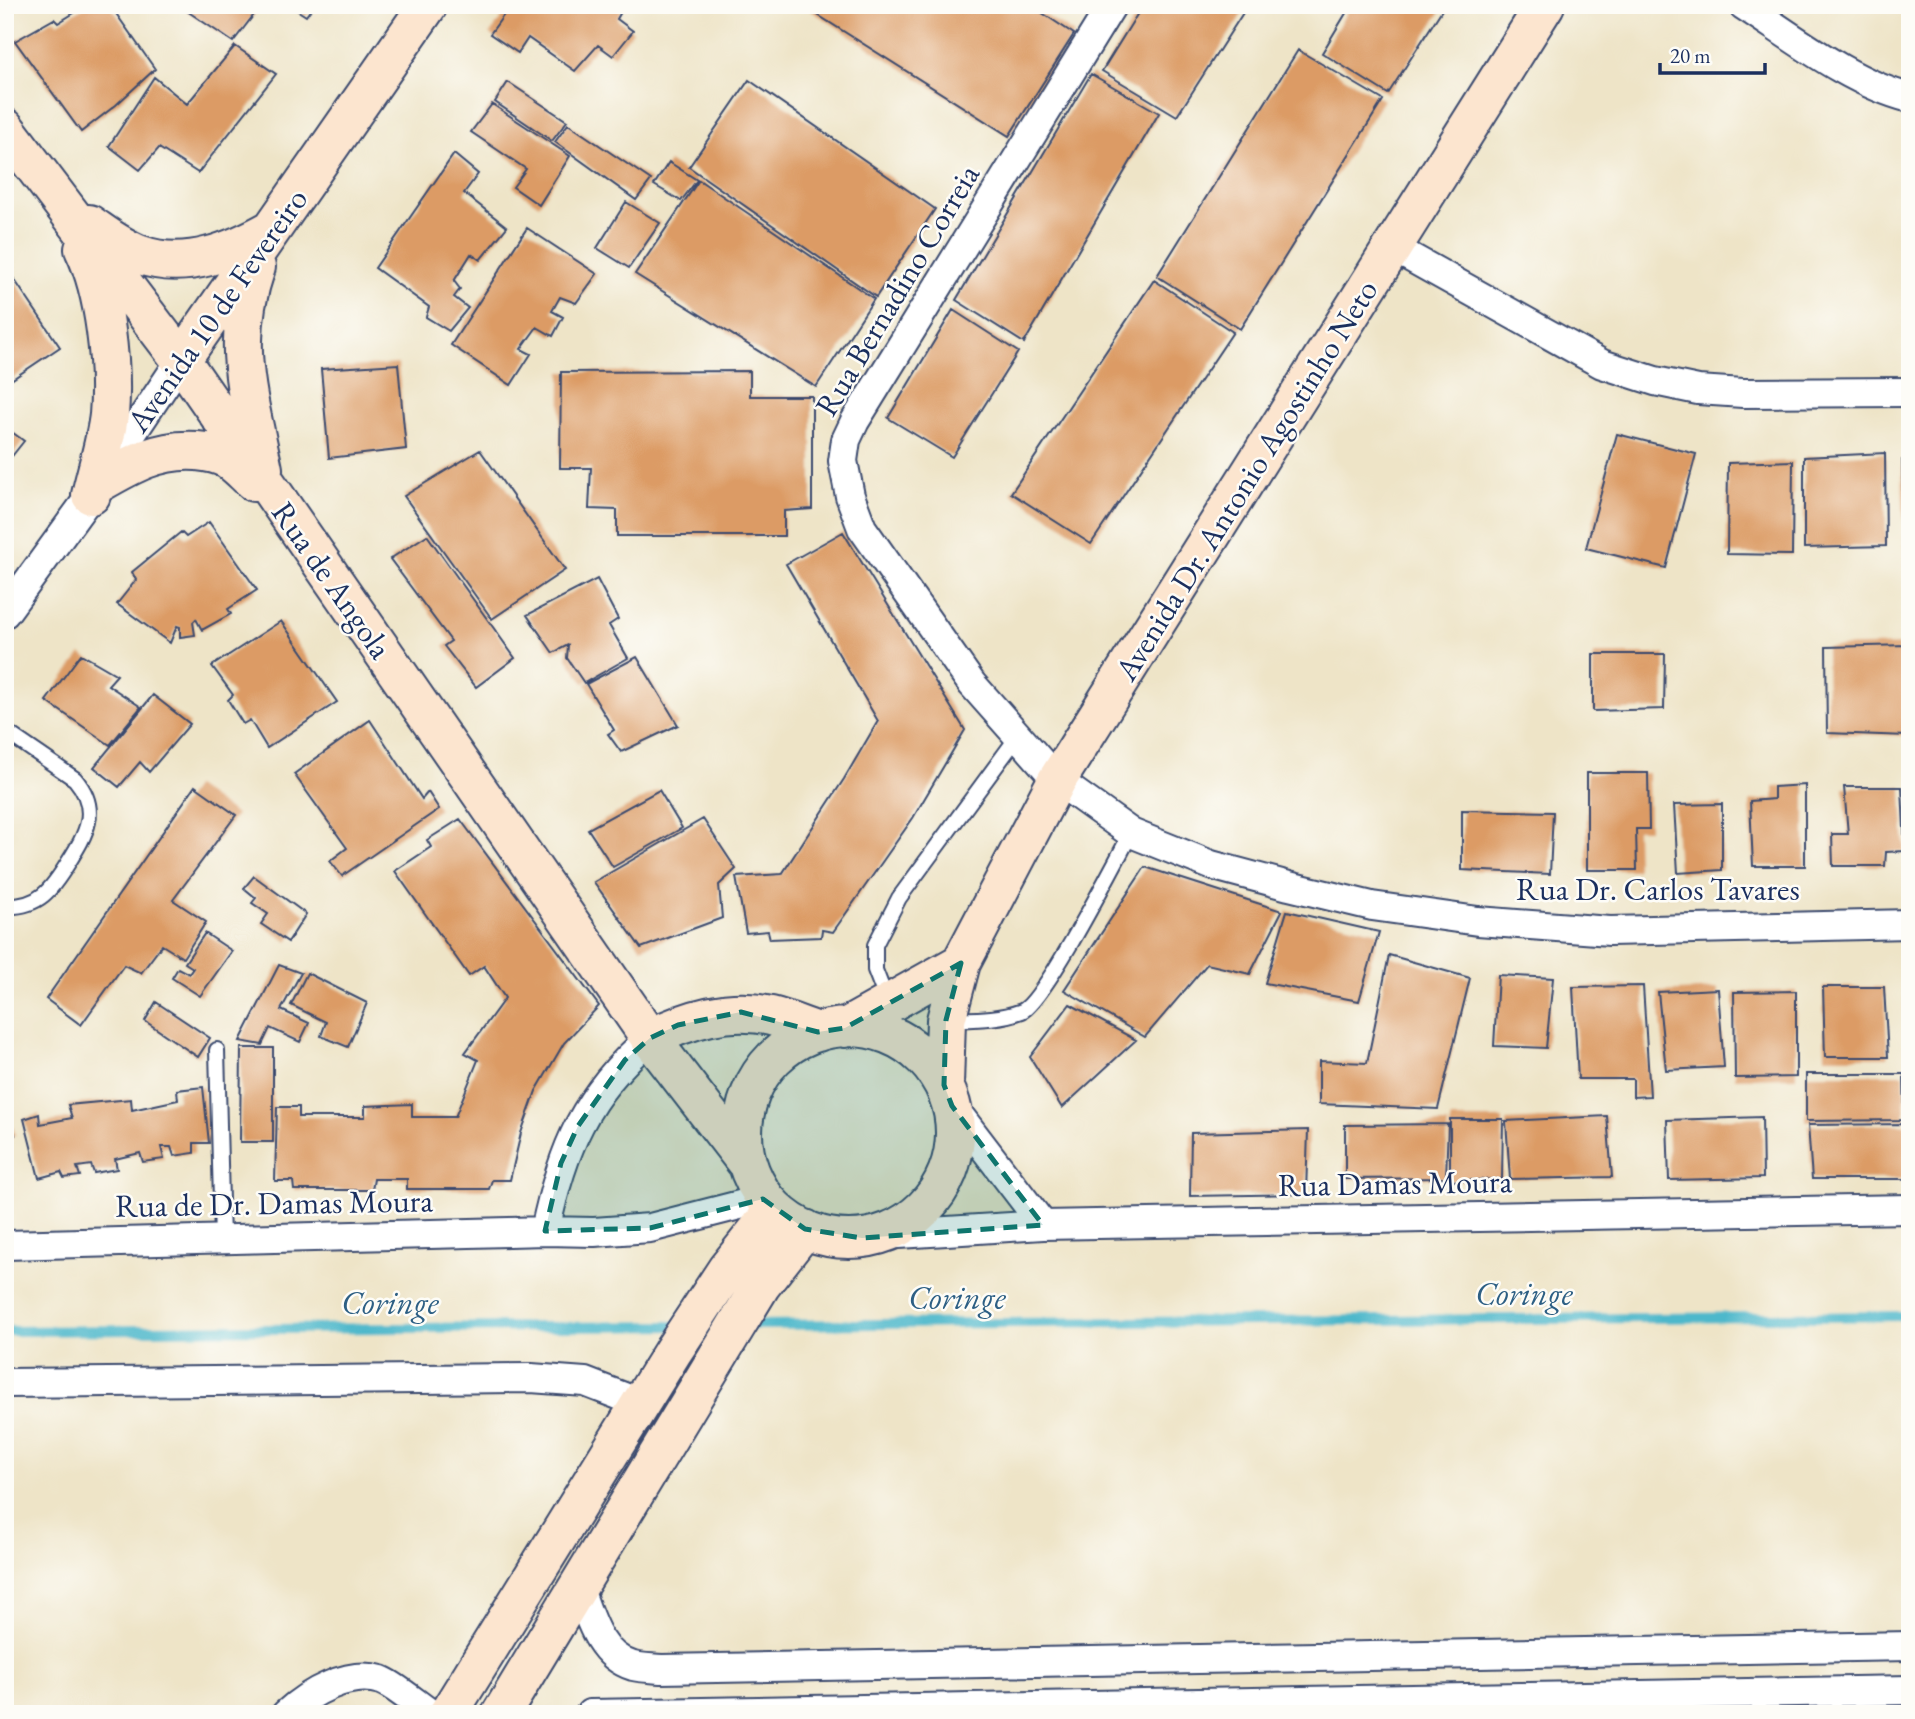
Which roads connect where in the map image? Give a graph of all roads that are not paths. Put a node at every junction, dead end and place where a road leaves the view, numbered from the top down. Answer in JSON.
{"nodes":[{"id":1,"x":428,"y":5,"type":"edge"},
{"id":2,"x":1112,"y":5,"type":"edge"},
{"id":3,"x":1545,"y":5,"type":"edge"},
{"id":4,"x":1743,"y":5,"type":"edge"},
{"id":5,"x":1910,"y":98,"type":"edge"},
{"id":6,"x":5,"y":128,"type":"edge"},
{"id":7,"x":64,"y":204,"type":"junction"},
{"id":8,"x":270,"y":233,"type":"junction"},
{"id":9,"x":1392,"y":247,"type":"junction"},
{"id":10,"x":181,"y":360,"type":"junction"},
{"id":11,"x":1910,"y":392,"type":"edge"},
{"id":12,"x":95,"y":489,"type":"junction"},
{"id":13,"x":270,"y":492,"type":"junction"},
{"id":14,"x":5,"y":613,"type":"edge"},
{"id":15,"x":5,"y":731,"type":"edge"},
{"id":16,"x":1018,"y":736,"type":"junction"},
{"id":17,"x":1057,"y":780,"type":"junction"},
{"id":18,"x":1132,"y":833,"type":"junction"},
{"id":19,"x":5,"y":906,"type":"edge"},
{"id":20,"x":1910,"y":924,"type":"edge"},
{"id":21,"x":961,"y":963,"type":"junction"},
{"id":22,"x":888,"y":1002,"type":"junction"},
{"id":23,"x":946,"y":1020,"type":"junction"},
{"id":24,"x":832,"y":1030,"type":"junction"},
{"id":25,"x":650,"y":1038,"type":"junction"},
{"id":26,"x":217,"y":1051,"type":"dead end"},
{"id":27,"x":948,"y":1096,"type":"junction"},
{"id":28,"x":745,"y":1161,"type":"junction"},
{"id":29,"x":1910,"y":1209,"type":"edge"},
{"id":30,"x":780,"y":1213,"type":"junction"},
{"id":31,"x":1043,"y":1225,"type":"junction"},
{"id":32,"x":545,"y":1231,"type":"junction"},
{"id":33,"x":883,"y":1235,"type":"junction"},
{"id":34,"x":222,"y":1239,"type":"junction"},
{"id":35,"x":5,"y":1245,"type":"edge"},
{"id":36,"x":744,"y":1277,"type":"junction"},
{"id":37,"x":5,"y":1383,"type":"edge"},
{"id":38,"x":642,"y":1404,"type":"junction"},
{"id":39,"x":578,"y":1586,"type":"junction"},
{"id":40,"x":1910,"y":1646,"type":"edge"},
{"id":41,"x":1910,"y":1690,"type":"edge"},
{"id":42,"x":1759,"y":1703,"type":"edge"},
{"id":43,"x":1073,"y":1709,"type":"edge"},
{"id":44,"x":286,"y":1714,"type":"edge"},
{"id":45,"x":431,"y":1714,"type":"edge"},
{"id":46,"x":449,"y":1714,"type":"edge"},
{"id":47,"x":501,"y":1714,"type":"edge"},
{"id":48,"x":590,"y":1714,"type":"edge"}],
"edges":[{"from":1,"to":8,"type":"street","name":"Avenida 10 de Fevereiro"},
{"from":2,"to":16,"type":"street","name":"Rua Bernadino Correia"},
{"from":3,"to":9,"type":"street","name":"Avenida Dr. Antonio Agostinho Neto"},
{"from":4,"to":5,"type":"street"},
{"from":6,"to":7,"type":"street","name":"Rua de Angola"},
{"from":7,"to":8,"type":"street"},
{"from":7,"to":10,"type":"street","name":"Rua de Angola"},
{"from":7,"to":12,"type":"street"},
{"from":8,"to":10,"type":"street","name":"Avenida 10 de Fevereiro"},
{"from":8,"to":13,"type":"street"},
{"from":9,"to":11,"type":"street"},
{"from":9,"to":17,"type":"street","name":"Avenida Dr. Antonio Agostinho Neto"},
{"from":10,"to":12,"type":"street","name":"Avenida 10 de Fevereiro"},
{"from":10,"to":13,"type":"street","name":"Rua de Angola"},
{"from":12,"to":13,"type":"street"},
{"from":12,"to":14,"type":"street","name":"Avenida 10 de Fevereiro"},
{"from":13,"to":25,"type":"street","name":"Rua de Angola"},
{"from":15,"to":19,"type":"lane"},
{"from":16,"to":17,"type":"street","name":"Rua Bernadino Correia"},
{"from":16,"to":22,"type":"lane"},
{"from":17,"to":18,"type":"street","name":"Rua Dr. Carlos Tavares"},
{"from":17,"to":21,"type":"street","name":"Avenida Dr. Antonio Agostinho Neto"},
{"from":18,"to":20,"type":"street","name":"Rua Dr. Carlos Tavares"},
{"from":18,"to":23,"type":"lane"},
{"from":21,"to":22,"type":"street"},
{"from":21,"to":23,"type":"street","name":"Avenida Dr. Antonio Agostinho Neto"},
{"from":22,"to":24,"type":"street"},
{"from":23,"to":27,"type":"street","name":"Avenida Dr. Antonio Agostinho Neto"},
{"from":24,"to":25,"type":"street"},
{"from":24,"to":27,"type":"street"},
{"from":24,"to":28,"type":"street"},
{"from":25,"to":28,"type":"street","name":"Rua de Angola"},
{"from":25,"to":32,"type":"street"},
{"from":26,"to":34,"type":"lane"},
{"from":27,"to":31,"type":"street"},
{"from":27,"to":33,"type":"street"},
{"from":28,"to":30,"type":"street"},
{"from":29,"to":31,"type":"street","name":"Rua Damas Moura"},
{"from":30,"to":32,"type":"street","name":"Rua de Dr. Damas Moura"},
{"from":30,"to":33,"type":"street"},
{"from":30,"to":36,"type":"street"},
{"from":31,"to":33,"type":"street","name":"Rua Damas Moura"},
{"from":32,"to":34,"type":"street","name":"Rua de Dr. Damas Moura"},
{"from":34,"to":35,"type":"street","name":"Rua de Dr. Damas Moura"},
{"from":36,"to":38,"type":"street"},
{"from":36,"to":39,"type":"street"},
{"from":37,"to":38,"type":"street"},
{"from":38,"to":46,"type":"street"},
{"from":39,"to":40,"type":"street"},
{"from":39,"to":47,"type":"street"},
{"from":41,"to":42,"type":"street"},
{"from":42,"to":43,"type":"street"},
{"from":43,"to":48,"type":"street"},
{"from":44,"to":45,"type":"street"}]}
